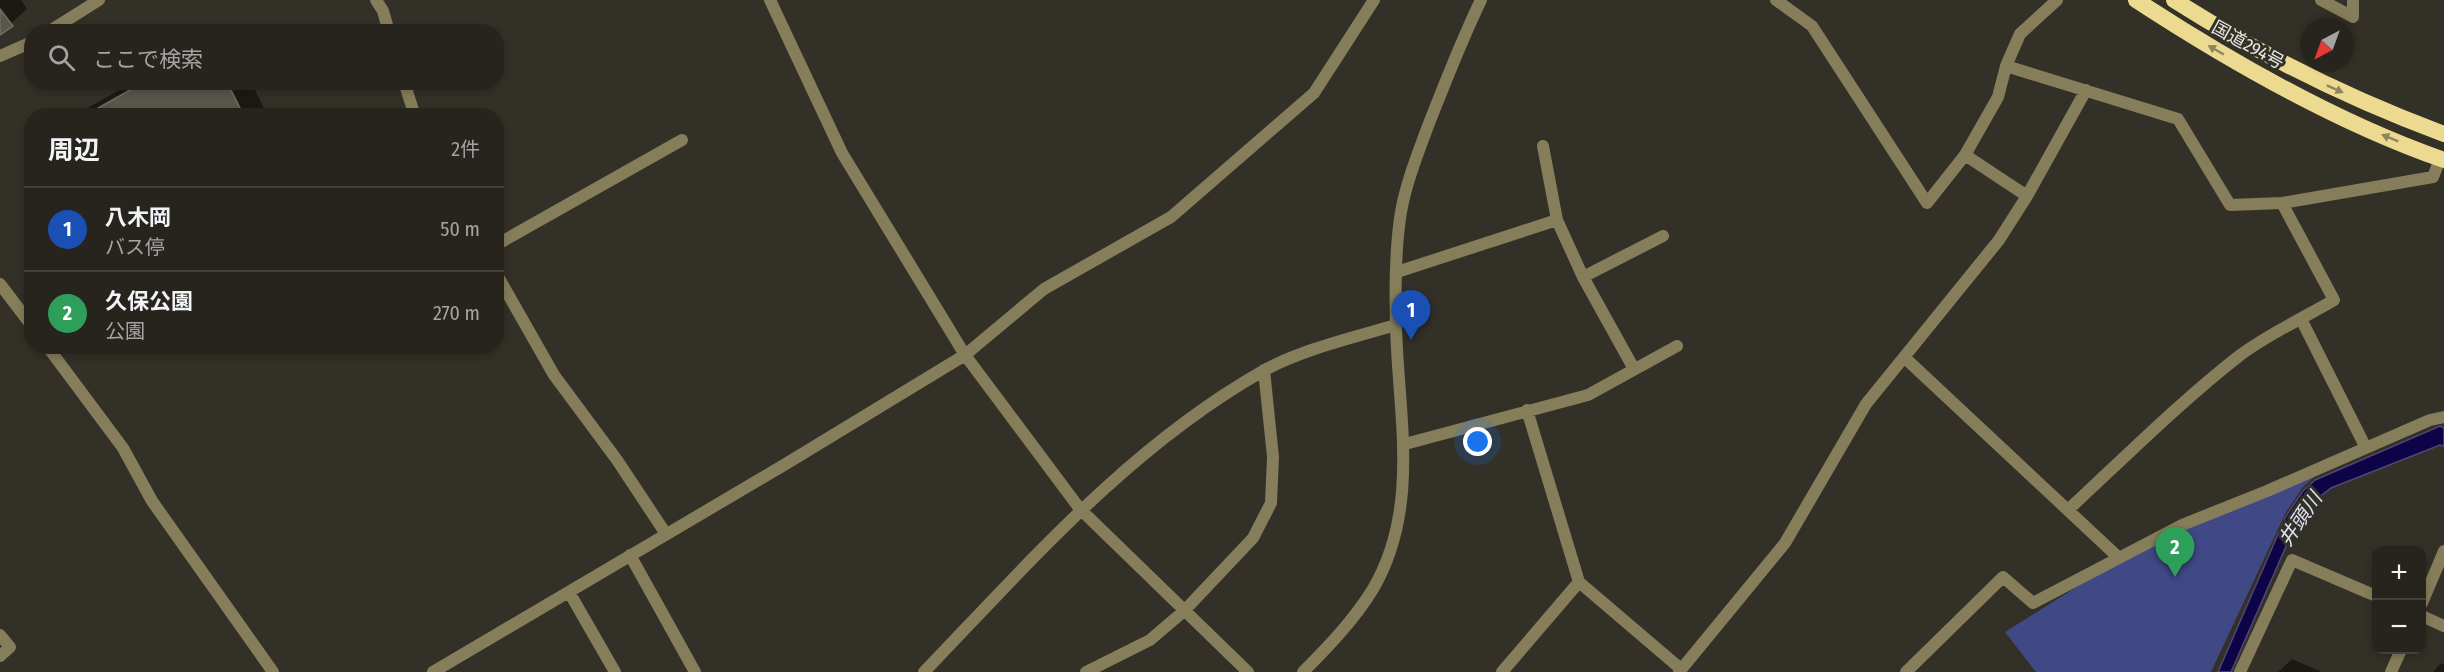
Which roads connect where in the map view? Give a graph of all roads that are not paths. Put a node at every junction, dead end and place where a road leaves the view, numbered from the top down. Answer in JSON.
{"nodes":[{"id":1,"x":99,"y":0,"type":"edge"},
{"id":2,"x":376,"y":0,"type":"edge"},
{"id":3,"x":770,"y":0,"type":"edge"},
{"id":4,"x":1374,"y":0,"type":"edge"},
{"id":5,"x":1481,"y":0,"type":"edge"},
{"id":6,"x":1776,"y":0,"type":"edge"},
{"id":7,"x":2057,"y":0,"type":"edge"},
{"id":8,"x":2136,"y":0,"type":"edge"},
{"id":9,"x":2174,"y":0,"type":"edge"},
{"id":10,"x":2321,"y":0,"type":"edge"},
{"id":11,"x":2353,"y":0,"type":"edge"},
{"id":12,"x":61,"y":24,"type":"edge"},
{"id":13,"x":387,"y":24,"type":"edge"},
{"id":14,"x":24,"y":46,"type":"edge"},
{"id":15,"x":0,"y":56,"type":"edge"},
{"id":16,"x":2006,"y":66,"type":"junction"},
{"id":17,"x":407,"y":90,"type":"edge"},
{"id":18,"x":2086,"y":90,"type":"junction"},
{"id":19,"x":413,"y":108,"type":"edge"},
{"id":20,"x":2444,"y":134,"type":"edge"},
{"id":21,"x":682,"y":140,"type":"dead end"},
{"id":22,"x":1543,"y":146,"type":"dead end"},
{"id":23,"x":1965,"y":155,"type":"junction"},
{"id":24,"x":2442,"y":159,"type":"edge"},
{"id":25,"x":2027,"y":196,"type":"junction"},
{"id":26,"x":2282,"y":203,"type":"junction"},
{"id":27,"x":1557,"y":220,"type":"junction"},
{"id":28,"x":1663,"y":236,"type":"dead end"},
{"id":29,"x":504,"y":240,"type":"edge"},
{"id":30,"x":1397,"y":272,"type":"junction"},
{"id":31,"x":1583,"y":277,"type":"junction"},
{"id":32,"x":0,"y":284,"type":"edge"},
{"id":33,"x":504,"y":287,"type":"edge"},
{"id":34,"x":24,"y":316,"type":"edge"},
{"id":35,"x":2301,"y":320,"type":"junction"},
{"id":36,"x":1396,"y":325,"type":"junction"},
{"id":37,"x":1677,"y":346,"type":"dead end"},
{"id":38,"x":53,"y":354,"type":"edge"},
{"id":39,"x":965,"y":355,"type":"junction"},
{"id":40,"x":1904,"y":357,"type":"junction"},
{"id":41,"x":1634,"y":369,"type":"junction"},
{"id":42,"x":1264,"y":370,"type":"junction"},
{"id":43,"x":1527,"y":410,"type":"junction"},
{"id":44,"x":2444,"y":417,"type":"edge"},
{"id":45,"x":1405,"y":444,"type":"junction"},
{"id":46,"x":2366,"y":448,"type":"junction"},
{"id":47,"x":1080,"y":509,"type":"junction"},
{"id":48,"x":2068,"y":510,"type":"junction"},
{"id":49,"x":666,"y":534,"type":"junction"},
{"id":50,"x":2444,"y":551,"type":"edge"},
{"id":51,"x":630,"y":555,"type":"junction"},
{"id":52,"x":2118,"y":557,"type":"junction"},
{"id":53,"x":1579,"y":582,"type":"junction"},
{"id":54,"x":569,"y":592,"type":"junction"},
{"id":55,"x":2372,"y":594,"type":"edge"},
{"id":56,"x":2422,"y":600,"type":"edge"},
{"id":57,"x":1184,"y":611,"type":"junction"},
{"id":58,"x":2426,"y":618,"type":"edge"},
{"id":59,"x":2444,"y":626,"type":"edge"},
{"id":60,"x":0,"y":635,"type":"edge"},
{"id":61,"x":2399,"y":654,"type":"edge"},
{"id":62,"x":0,"y":656,"type":"edge"},
{"id":63,"x":452,"y":667,"type":"edge"},
{"id":64,"x":1680,"y":671,"type":"edge"},
{"id":65,"x":273,"y":672,"type":"edge"},
{"id":66,"x":433,"y":672,"type":"edge"},
{"id":67,"x":615,"y":672,"type":"edge"},
{"id":68,"x":696,"y":672,"type":"edge"},
{"id":69,"x":924,"y":672,"type":"edge"},
{"id":70,"x":1086,"y":672,"type":"edge"},
{"id":71,"x":1248,"y":672,"type":"edge"},
{"id":72,"x":1303,"y":672,"type":"edge"},
{"id":73,"x":1502,"y":672,"type":"edge"},
{"id":74,"x":1906,"y":672,"type":"edge"},
{"id":75,"x":2240,"y":672,"type":"edge"},
{"id":76,"x":2391,"y":672,"type":"edge"}],
"edges":[{"from":1,"to":12,"type":"street"},
{"from":2,"to":13,"type":"street"},
{"from":3,"to":39,"type":"street"},
{"from":4,"to":39,"type":"street"},
{"from":5,"to":30,"type":"street"},
{"from":6,"to":23,"type":"street"},
{"from":7,"to":16,"type":"street"},
{"from":24,"to":8,"type":"highway","name":"国道294号","one_way":true},
{"from":9,"to":20,"type":"highway","name":"国道294号","one_way":true},
{"from":10,"to":11,"type":"street"},
{"from":14,"to":15,"type":"street"},
{"from":16,"to":18,"type":"street"},
{"from":16,"to":23,"type":"street"},
{"from":17,"to":19,"type":"street"},
{"from":18,"to":25,"type":"street"},
{"from":18,"to":26,"type":"street"},
{"from":21,"to":29,"type":"street"},
{"from":22,"to":27,"type":"street"},
{"from":23,"to":25,"type":"street"},
{"from":24,"to":26,"type":"street"},
{"from":25,"to":40,"type":"street"},
{"from":26,"to":35,"type":"street"},
{"from":27,"to":30,"type":"street"},
{"from":27,"to":31,"type":"street"},
{"from":28,"to":31,"type":"street"},
{"from":30,"to":36,"type":"street"},
{"from":31,"to":41,"type":"street"},
{"from":32,"to":34,"type":"street"},
{"from":33,"to":49,"type":"street"},
{"from":35,"to":46,"type":"street"},
{"from":35,"to":48,"type":"street"},
{"from":36,"to":42,"type":"street"},
{"from":36,"to":45,"type":"street"},
{"from":37,"to":41,"type":"street"},
{"from":38,"to":65,"type":"street"},
{"from":39,"to":47,"type":"street"},
{"from":39,"to":49,"type":"street"},
{"from":40,"to":48,"type":"street"},
{"from":40,"to":64,"type":"street"},
{"from":41,"to":43,"type":"street"},
{"from":42,"to":47,"type":"street"},
{"from":42,"to":57,"type":"street"},
{"from":43,"to":45,"type":"street"},
{"from":43,"to":53,"type":"street"},
{"from":44,"to":46,"type":"street"},
{"from":45,"to":72,"type":"street"},
{"from":46,"to":52,"type":"street"},
{"from":47,"to":57,"type":"street"},
{"from":47,"to":69,"type":"street"},
{"from":48,"to":52,"type":"street"},
{"from":49,"to":51,"type":"street"},
{"from":50,"to":56,"type":"street"},
{"from":51,"to":54,"type":"street"},
{"from":51,"to":68,"type":"street"},
{"from":52,"to":74,"type":"street"},
{"from":53,"to":64,"type":"street"},
{"from":53,"to":73,"type":"street"},
{"from":54,"to":63,"type":"street"},
{"from":54,"to":67,"type":"street"},
{"from":55,"to":75,"type":"street"},
{"from":57,"to":70,"type":"street"},
{"from":57,"to":71,"type":"street"},
{"from":58,"to":59,"type":"street"},
{"from":60,"to":62,"type":"street"},
{"from":61,"to":76,"type":"street"},
{"from":63,"to":66,"type":"street"}]}
